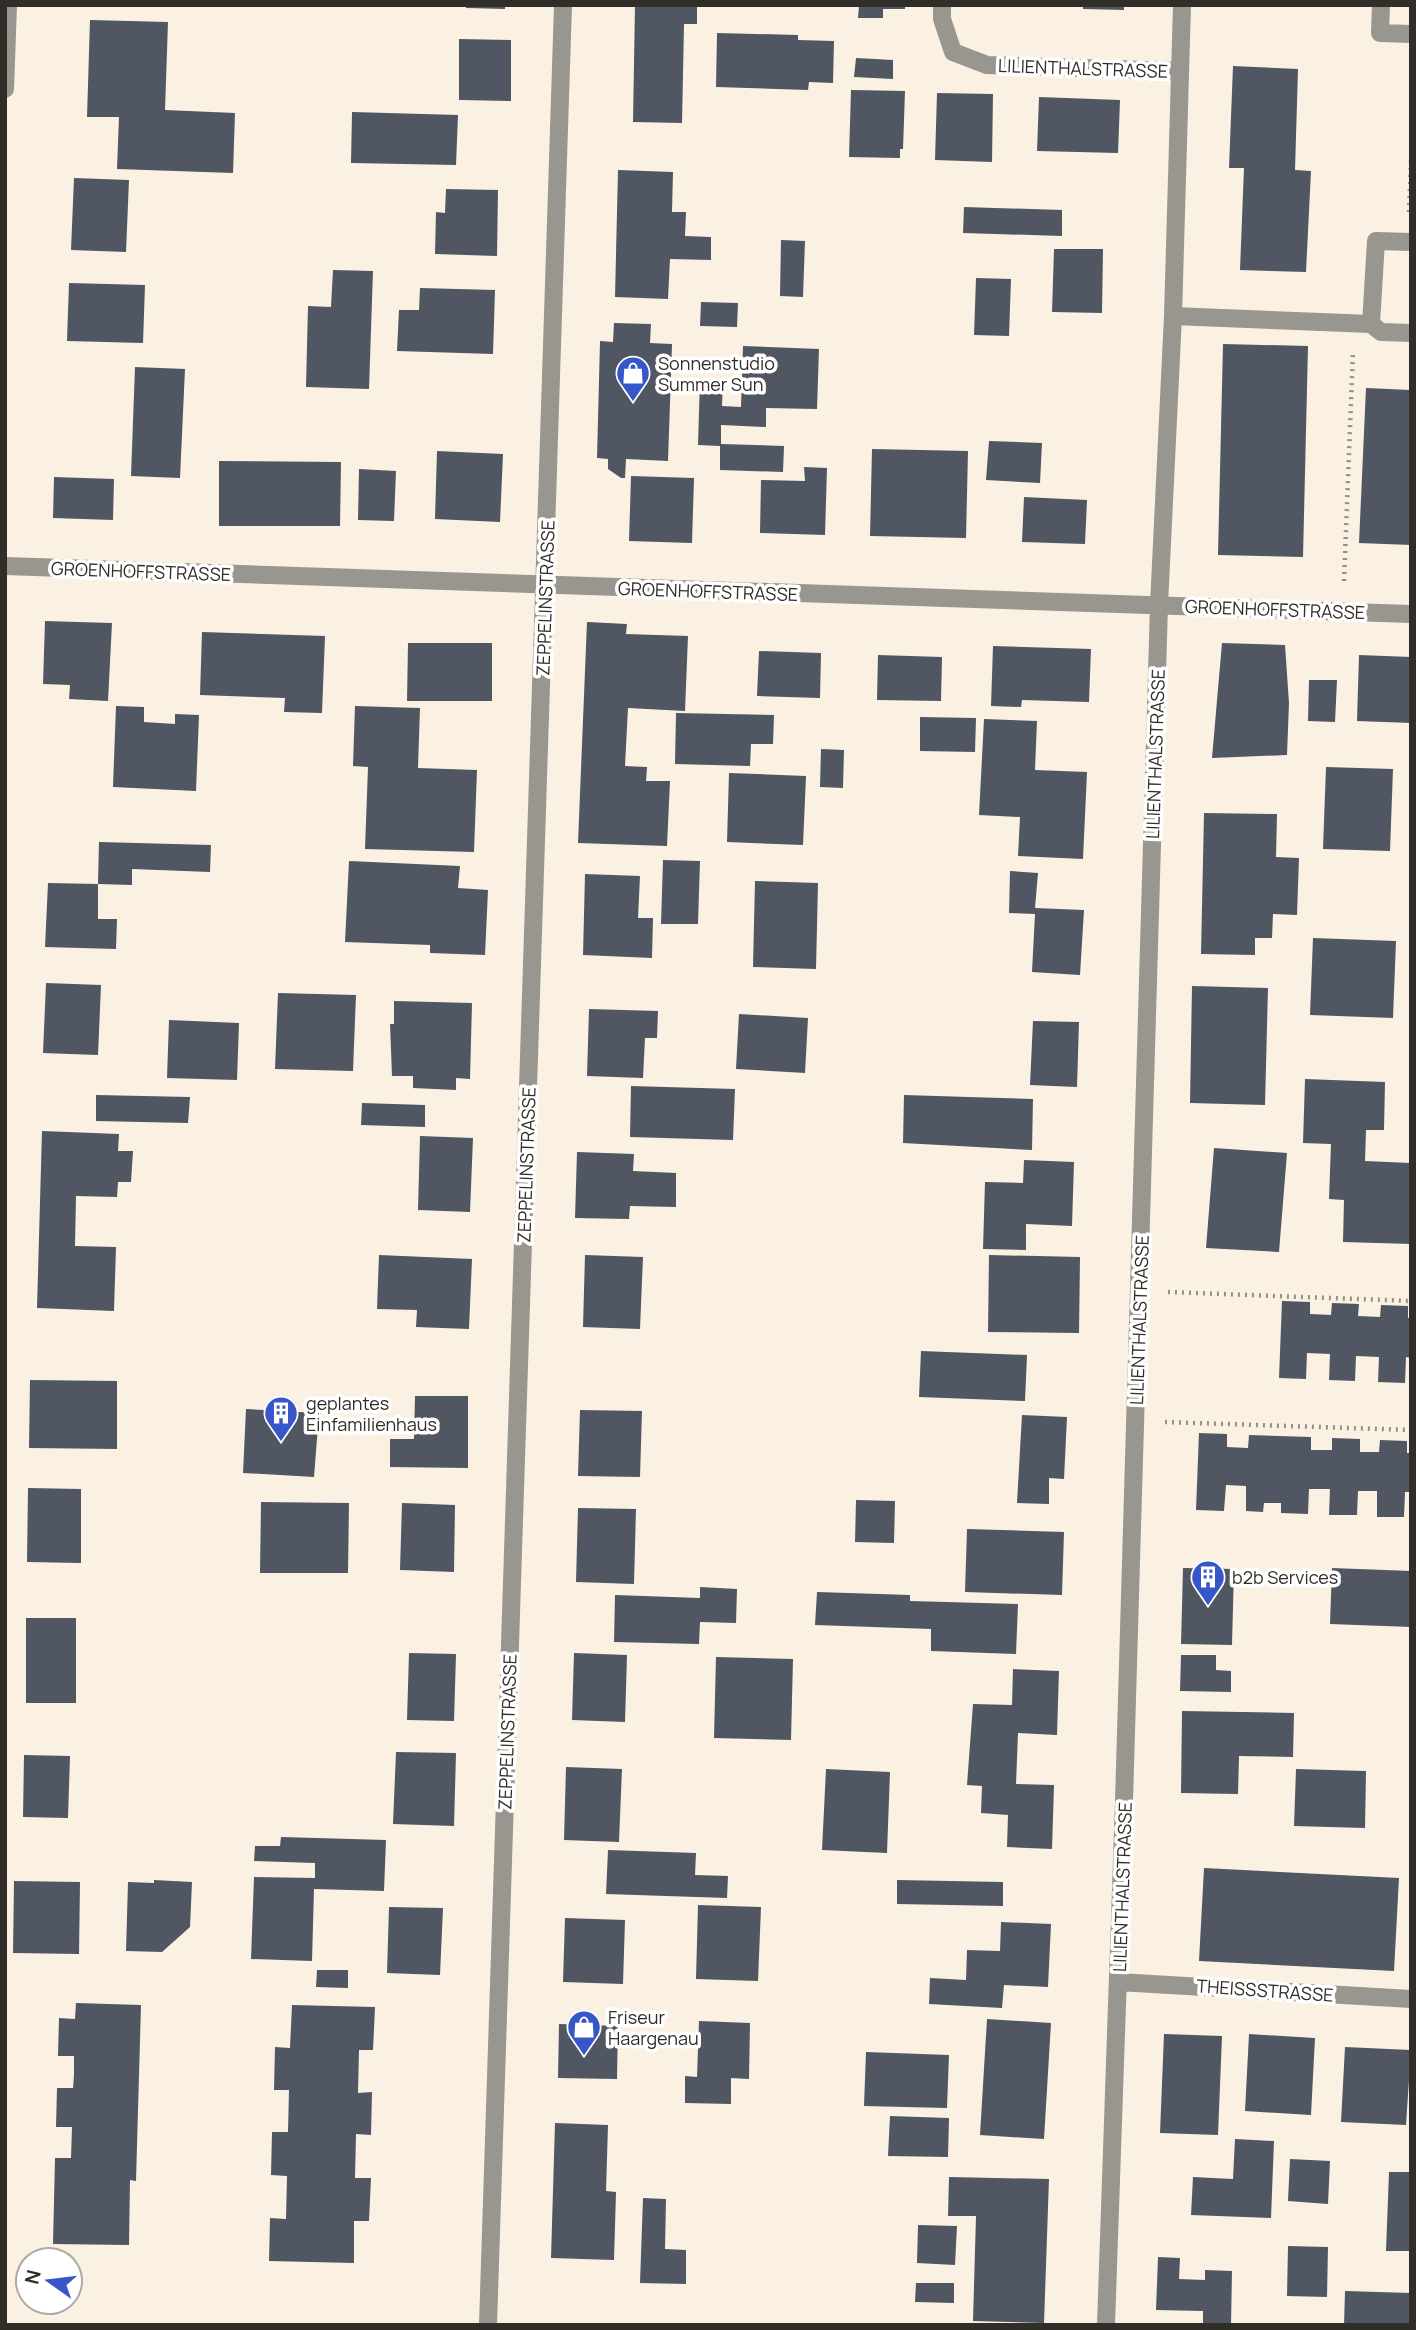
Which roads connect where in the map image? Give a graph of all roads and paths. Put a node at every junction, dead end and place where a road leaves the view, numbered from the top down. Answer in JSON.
{"nodes":[{"id":1,"x":8,"y":5,"type":"edge"},
{"id":2,"x":563,"y":5,"type":"edge"},
{"id":3,"x":942,"y":5,"type":"edge"},
{"id":4,"x":1182,"y":5,"type":"edge"},
{"id":5,"x":1381,"y":5,"type":"edge"},
{"id":6,"x":1411,"y":34,"type":"edge"},
{"id":7,"x":1180,"y":71,"type":"junction"},
{"id":8,"x":5,"y":89,"type":"edge"},
{"id":9,"x":1411,"y":161,"type":"edge"},
{"id":10,"x":1410,"y":242,"type":"edge"},
{"id":11,"x":1173,"y":316,"type":"junction"},
{"id":12,"x":1363,"y":323,"type":"junction"},
{"id":13,"x":1411,"y":333,"type":"edge"},
{"id":14,"x":5,"y":566,"type":"edge"},
{"id":15,"x":545,"y":586,"type":"junction"},
{"id":16,"x":1160,"y":605,"type":"junction"},
{"id":17,"x":1342,"y":612,"type":"junction"},
{"id":18,"x":1411,"y":614,"type":"edge"},
{"id":19,"x":1140,"y":1291,"type":"junction"},
{"id":20,"x":1411,"y":1301,"type":"edge"},
{"id":21,"x":1136,"y":1422,"type":"junction"},
{"id":22,"x":1411,"y":1430,"type":"edge"},
{"id":23,"x":1118,"y":1982,"type":"junction"},
{"id":24,"x":1411,"y":1999,"type":"edge"},
{"id":25,"x":488,"y":2325,"type":"edge"},
{"id":26,"x":1106,"y":2325,"type":"edge"}],
"edges":[{"from":1,"to":8,"type":"street"},
{"from":2,"to":15,"type":"street","name":"ZEPPELINSTRASSE"},
{"from":3,"to":7,"type":"street","name":"LILIENTHALSTRASSE"},
{"from":4,"to":7,"type":"street","name":"LILIENTHALSTRASSE"},
{"from":5,"to":6,"type":"street"},
{"from":7,"to":11,"type":"street","name":"LILIENTHALSTRASSE"},
{"from":9,"to":10,"type":"path"},
{"from":10,"to":12,"type":"street"},
{"from":11,"to":12,"type":"street"},
{"from":11,"to":16,"type":"street","name":"LILIENTHALSTRASSE"},
{"from":12,"to":13,"type":"street"},
{"from":12,"to":17,"type":"path"},
{"from":14,"to":15,"type":"street","name":"GROENHOFFSTRASSE"},
{"from":15,"to":16,"type":"street","name":"GROENHOFFSTRASSE"},
{"from":15,"to":25,"type":"street","name":"ZEPPELINSTRASSE"},
{"from":16,"to":17,"type":"street","name":"GROENHOFFSTRASSE"},
{"from":16,"to":19,"type":"street","name":"LILIENTHALSTRASSE"},
{"from":17,"to":18,"type":"street","name":"GROENHOFFSTRASSE"},
{"from":19,"to":20,"type":"path"},
{"from":19,"to":21,"type":"street","name":"LILIENTHALSTRASSE"},
{"from":21,"to":22,"type":"path"},
{"from":21,"to":23,"type":"street","name":"LILIENTHALSTRASSE"},
{"from":23,"to":24,"type":"street","name":"THEISSSTRASSE"},
{"from":23,"to":26,"type":"street","name":"LILIENTHALSTRASSE"}]}
